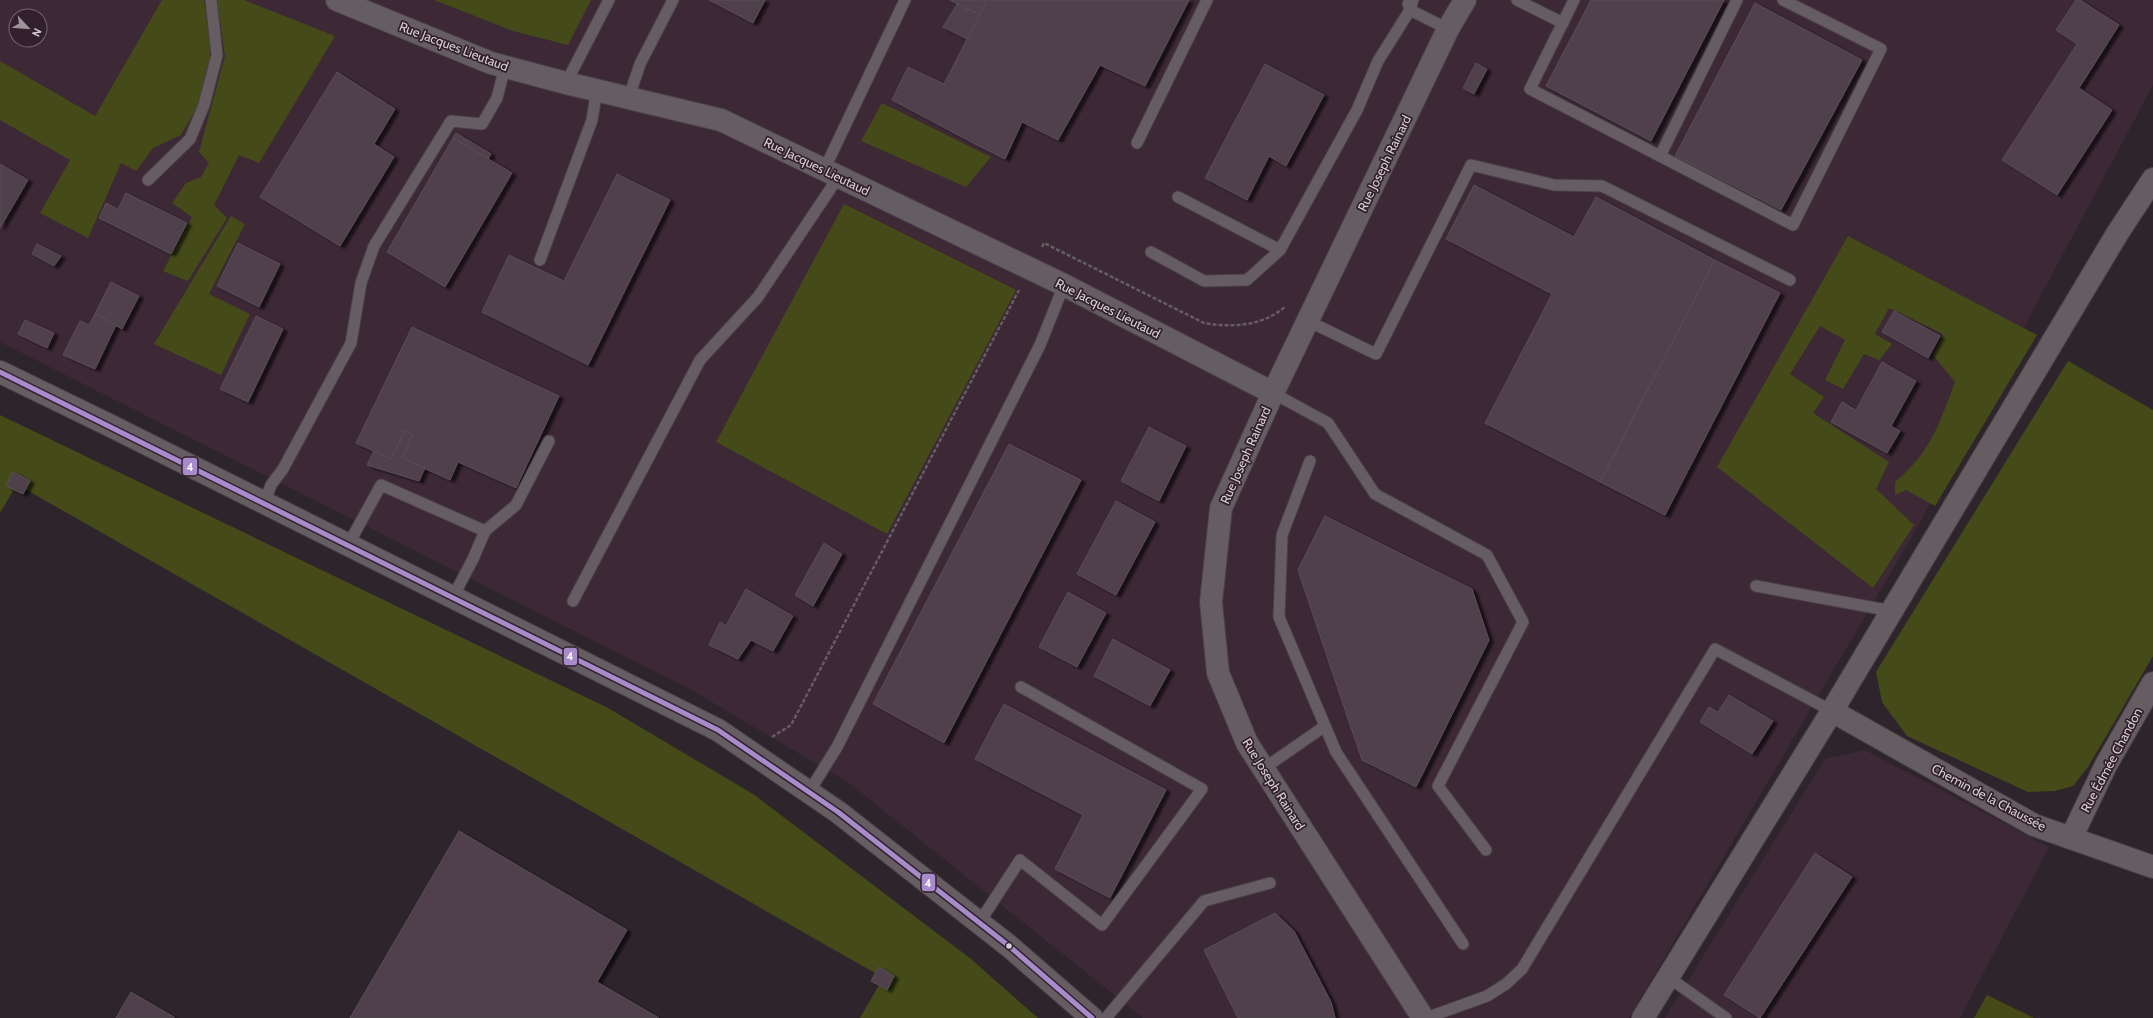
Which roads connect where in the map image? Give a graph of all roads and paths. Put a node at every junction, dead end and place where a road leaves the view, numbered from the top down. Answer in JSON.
{"nodes":[{"id":1,"x":211,"y":0,"type":"edge"},
{"id":2,"x":337,"y":0,"type":"edge"},
{"id":3,"x":609,"y":0,"type":"edge"},
{"id":4,"x":673,"y":0,"type":"edge"},
{"id":5,"x":905,"y":0,"type":"edge"},
{"id":6,"x":1207,"y":0,"type":"edge"},
{"id":7,"x":1465,"y":0,"type":"edge"},
{"id":8,"x":1517,"y":0,"type":"edge"},
{"id":9,"x":1574,"y":0,"type":"edge"},
{"id":10,"x":1737,"y":0,"type":"edge"},
{"id":11,"x":1783,"y":0,"type":"edge"},
{"id":12,"x":1410,"y":3,"type":"edge"},
{"id":13,"x":1563,"y":23,"type":"junction"},
{"id":14,"x":1448,"y":29,"type":"junction"},
{"id":15,"x":505,"y":67,"type":"junction"},
{"id":16,"x":566,"y":83,"type":"junction"},
{"id":17,"x":597,"y":89,"type":"junction"},
{"id":18,"x":629,"y":97,"type":"junction"},
{"id":19,"x":1137,"y":143,"type":"dead end"},
{"id":20,"x":1660,"y":156,"type":"junction"},
{"id":21,"x":831,"y":173,"type":"junction"},
{"id":22,"x":2153,"y":179,"type":"edge"},
{"id":23,"x":148,"y":180,"type":"dead end"},
{"id":24,"x":1178,"y":197,"type":"dead end"},
{"id":25,"x":1280,"y":250,"type":"junction"},
{"id":26,"x":1151,"y":252,"type":"dead end"},
{"id":27,"x":540,"y":260,"type":"dead end"},
{"id":28,"x":1790,"y":280,"type":"dead end"},
{"id":29,"x":1064,"y":285,"type":"junction"},
{"id":30,"x":1020,"y":288,"type":"dead end"},
{"id":31,"x":1308,"y":321,"type":"junction"},
{"id":32,"x":0,"y":372,"type":"edge"},
{"id":33,"x":1273,"y":393,"type":"junction"},
{"id":34,"x":549,"y":441,"type":"dead end"},
{"id":35,"x":1310,"y":461,"type":"dead end"},
{"id":36,"x":264,"y":504,"type":"junction"},
{"id":37,"x":485,"y":531,"type":"junction"},
{"id":38,"x":348,"y":545,"type":"junction"},
{"id":39,"x":1756,"y":586,"type":"dead end"},
{"id":40,"x":453,"y":597,"type":"junction"},
{"id":41,"x":573,"y":601,"type":"dead end"},
{"id":42,"x":1892,"y":611,"type":"junction"},
{"id":43,"x":2153,"y":683,"type":"edge"},
{"id":44,"x":1021,"y":687,"type":"dead end"},
{"id":45,"x":1832,"y":711,"type":"junction"},
{"id":46,"x":1325,"y":726,"type":"junction"},
{"id":47,"x":767,"y":740,"type":"dead end"},
{"id":48,"x":1263,"y":769,"type":"junction"},
{"id":49,"x":809,"y":792,"type":"junction"},
{"id":50,"x":2071,"y":838,"type":"junction"},
{"id":51,"x":1486,"y":850,"type":"dead end"},
{"id":52,"x":2153,"y":867,"type":"edge"},
{"id":53,"x":1270,"y":883,"type":"dead end"},
{"id":54,"x":979,"y":923,"type":"junction"},
{"id":55,"x":1463,"y":944,"type":"dead end"},
{"id":56,"x":1668,"y":978,"type":"junction"},
{"id":57,"x":1092,"y":1018,"type":"edge"},
{"id":58,"x":1106,"y":1018,"type":"edge"},
{"id":59,"x":1424,"y":1018,"type":"edge"},
{"id":60,"x":1644,"y":1018,"type":"edge"},
{"id":61,"x":1726,"y":1018,"type":"edge"}],
"edges":[{"from":1,"to":23,"type":"lane"},
{"from":2,"to":15,"type":"street","name":"Rue Jacques Lieutaud"},
{"from":3,"to":16,"type":"lane"},
{"from":4,"to":18,"type":"lane"},
{"from":5,"to":21,"type":"lane"},
{"from":6,"to":19,"type":"lane"},
{"from":7,"to":14,"type":"street","name":"Rue Joseph Rainard"},
{"from":8,"to":13,"type":"lane"},
{"from":9,"to":13,"type":"lane"},
{"from":10,"to":20,"type":"lane"},
{"from":11,"to":20,"type":"lane"},
{"from":12,"to":14,"type":"lane"},
{"from":12,"to":25,"type":"lane"},
{"from":13,"to":20,"type":"lane"},
{"from":14,"to":31,"type":"street","name":"Rue Joseph Rainard"},
{"from":15,"to":16,"type":"street","name":"Rue Jacques Lieutaud"},
{"from":15,"to":36,"type":"lane"},
{"from":16,"to":17,"type":"street","name":"Rue Jacques Lieutaud"},
{"from":17,"to":18,"type":"street","name":"Rue Jacques Lieutaud"},
{"from":17,"to":27,"type":"lane"},
{"from":18,"to":21,"type":"street","name":"Rue Jacques Lieutaud"},
{"from":21,"to":29,"type":"street","name":"Rue Jacques Lieutaud"},
{"from":21,"to":41,"type":"lane"},
{"from":22,"to":42,"type":"street"},
{"from":24,"to":25,"type":"lane"},
{"from":25,"to":26,"type":"lane"},
{"from":28,"to":31,"type":"lane"},
{"from":29,"to":33,"type":"street","name":"Rue Jacques Lieutaud"},
{"from":29,"to":49,"type":"lane"},
{"from":30,"to":47,"type":"path"},
{"from":31,"to":33,"type":"street","name":"Rue Joseph Rainard"},
{"from":32,"to":36,"type":"street"},
{"from":33,"to":48,"type":"street","name":"Rue Joseph Rainard"},
{"from":33,"to":51,"type":"lane"},
{"from":34,"to":37,"type":"lane"},
{"from":35,"to":46,"type":"lane"},
{"from":36,"to":38,"type":"street"},
{"from":37,"to":38,"type":"lane"},
{"from":37,"to":40,"type":"lane"},
{"from":38,"to":40,"type":"street"},
{"from":39,"to":42,"type":"lane"},
{"from":40,"to":49,"type":"street"},
{"from":42,"to":45,"type":"street"},
{"from":43,"to":50,"type":"street","name":"Rue Édmée Chandon"},
{"from":44,"to":54,"type":"lane"},
{"from":45,"to":50,"type":"street","name":"Chemin de la Chaussée"},
{"from":45,"to":56,"type":"street"},
{"from":45,"to":59,"type":"lane"},
{"from":46,"to":48,"type":"lane"},
{"from":46,"to":55,"type":"lane"},
{"from":48,"to":59,"type":"street","name":"Rue Joseph Rainard"},
{"from":49,"to":54,"type":"street"},
{"from":50,"to":52,"type":"street","name":"Chemin de la Chaussée"},
{"from":53,"to":58,"type":"lane"},
{"from":54,"to":57,"type":"street"},
{"from":56,"to":60,"type":"street"},
{"from":56,"to":61,"type":"lane"}]}
